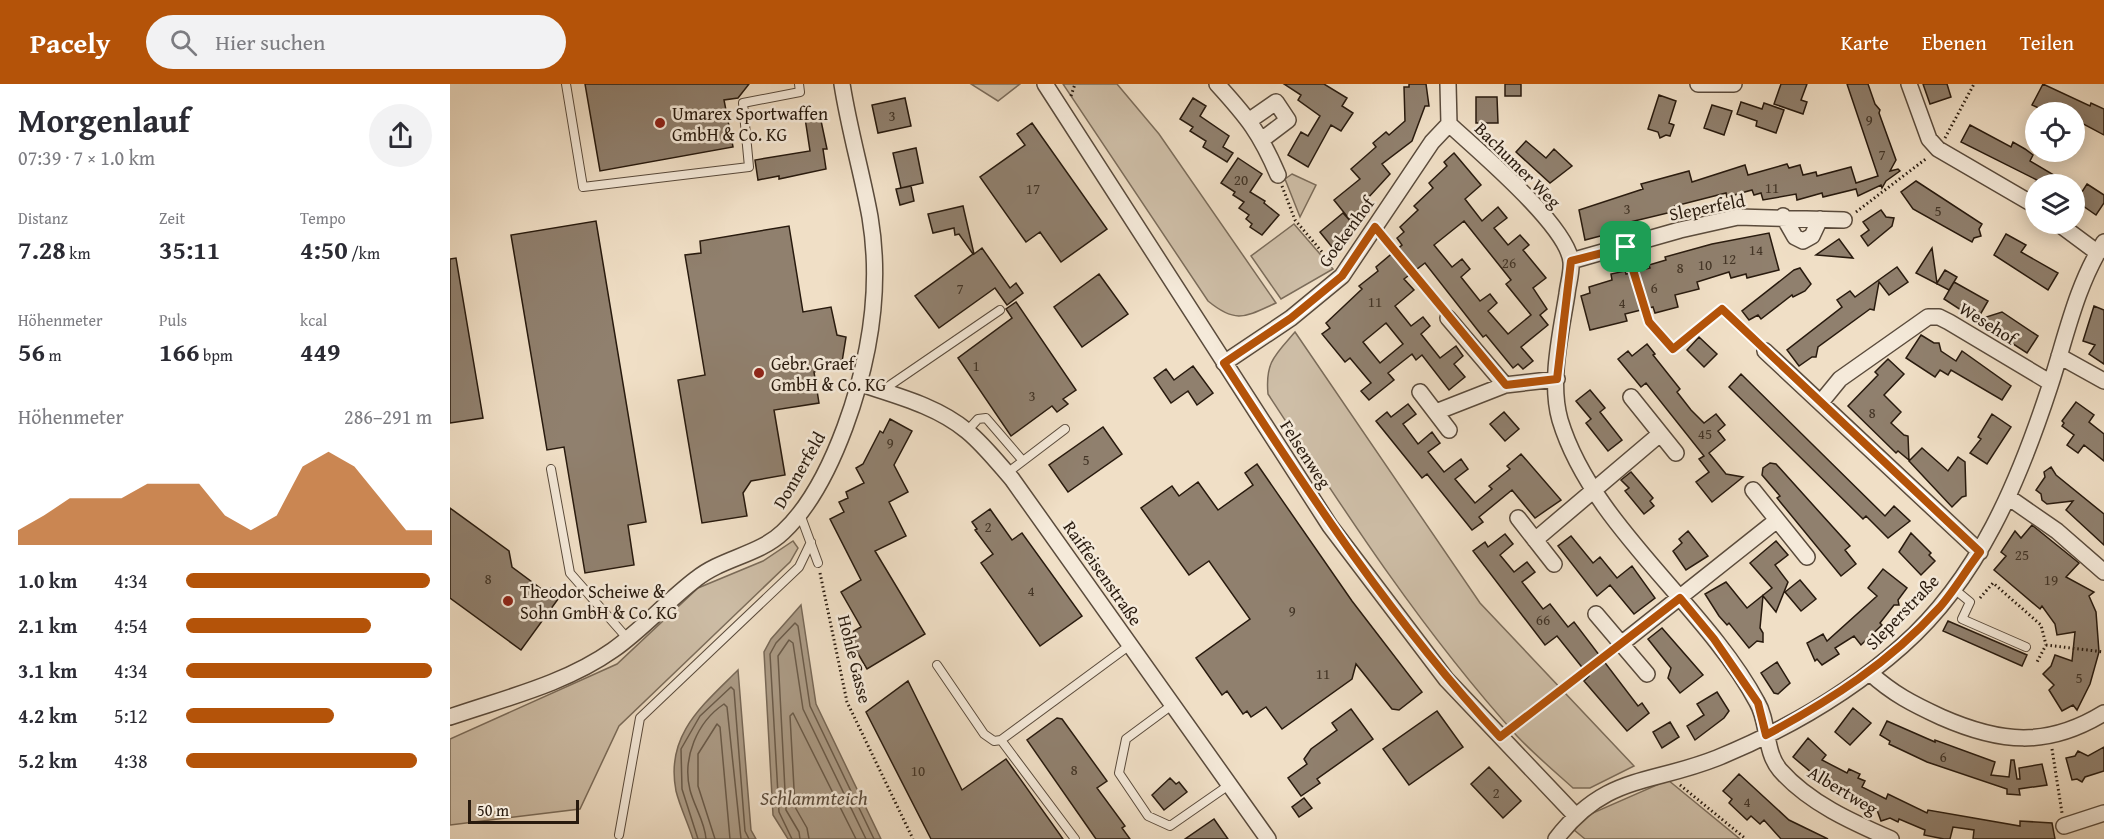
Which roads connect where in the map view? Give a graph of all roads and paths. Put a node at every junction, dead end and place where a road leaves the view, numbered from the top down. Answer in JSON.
{"nodes":[{"id":1,"x":566,"y":84,"type":"edge"},
{"id":2,"x":799,"y":84,"type":"edge"},
{"id":3,"x":842,"y":84,"type":"edge"},
{"id":4,"x":1045,"y":84,"type":"edge"},
{"id":5,"x":1217,"y":84,"type":"edge"},
{"id":6,"x":1449,"y":84,"type":"edge"},
{"id":7,"x":1698,"y":84,"type":"edge"},
{"id":8,"x":1734,"y":84,"type":"edge"},
{"id":9,"x":1909,"y":84,"type":"edge"},
{"id":10,"x":1974,"y":84,"type":"edge"},
{"id":11,"x":1250,"y":120,"type":"junction"},
{"id":12,"x":1449,"y":124,"type":"junction"},
{"id":13,"x":1263,"y":139,"type":"junction"},
{"id":14,"x":1938,"y":149,"type":"junction"},
{"id":15,"x":1278,"y":176,"type":"joint"},
{"id":16,"x":2025,"y":200,"type":"edge"},
{"id":17,"x":1783,"y":216,"type":"junction"},
{"id":18,"x":1820,"y":219,"type":"junction"},
{"id":19,"x":1844,"y":220,"type":"joint"},
{"id":20,"x":1375,"y":227,"type":"junction"},
{"id":21,"x":2077,"y":234,"type":"edge"},
{"id":22,"x":1626,"y":247,"type":"junction"},
{"id":23,"x":2101,"y":247,"type":"edge"},
{"id":24,"x":1571,"y":261,"type":"junction"},
{"id":25,"x":1342,"y":276,"type":"junction"},
{"id":26,"x":1000,"y":310,"type":"dead end"},
{"id":27,"x":1448,"y":318,"type":"joint"},
{"id":28,"x":1765,"y":351,"type":"joint"},
{"id":29,"x":2059,"y":356,"type":"junction"},
{"id":30,"x":1224,"y":363,"type":"junction"},
{"id":31,"x":1557,"y":379,"type":"junction"},
{"id":32,"x":2104,"y":381,"type":"edge"},
{"id":33,"x":2051,"y":383,"type":"junction"},
{"id":34,"x":861,"y":384,"type":"junction"},
{"id":35,"x":1506,"y":385,"type":"junction"},
{"id":36,"x":882,"y":391,"type":"junction"},
{"id":37,"x":1420,"y":392,"type":"dead end"},
{"id":38,"x":1631,"y":397,"type":"dead end"},
{"id":39,"x":1822,"y":401,"type":"junction"},
{"id":40,"x":1436,"y":412,"type":"junction"},
{"id":41,"x":1065,"y":429,"type":"dead end"},
{"id":42,"x":1449,"y":429,"type":"dead end"},
{"id":43,"x":968,"y":431,"type":"junction"},
{"id":44,"x":1660,"y":434,"type":"junction"},
{"id":45,"x":1676,"y":453,"type":"dead end"},
{"id":46,"x":1023,"y":461,"type":"junction"},
{"id":47,"x":551,"y":469,"type":"dead end"},
{"id":48,"x":1006,"y":473,"type":"junction"},
{"id":49,"x":1753,"y":490,"type":"dead end"},
{"id":50,"x":1594,"y":491,"type":"junction"},
{"id":51,"x":2008,"y":497,"type":"junction"},
{"id":52,"x":800,"y":513,"type":"junction"},
{"id":53,"x":1518,"y":518,"type":"dead end"},
{"id":54,"x":1777,"y":520,"type":"junction"},
{"id":55,"x":1535,"y":540,"type":"junction"},
{"id":56,"x":811,"y":542,"type":"junction"},
{"id":57,"x":1980,"y":552,"type":"junction"},
{"id":58,"x":1807,"y":557,"type":"dead end"},
{"id":59,"x":818,"y":563,"type":"joint"},
{"id":60,"x":1554,"y":564,"type":"dead end"},
{"id":61,"x":2104,"y":572,"type":"edge"},
{"id":62,"x":1953,"y":588,"type":"junction"},
{"id":63,"x":1680,"y":598,"type":"junction"},
{"id":64,"x":1970,"y":602,"type":"junction"},
{"id":65,"x":1596,"y":614,"type":"dead end"},
{"id":66,"x":627,"y":638,"type":"junction"},
{"id":67,"x":1620,"y":643,"type":"junction"},
{"id":68,"x":1130,"y":645,"type":"junction"},
{"id":69,"x":2046,"y":645,"type":"junction"},
{"id":70,"x":2026,"y":647,"type":"dead end"},
{"id":71,"x":2104,"y":652,"type":"edge"},
{"id":72,"x":2036,"y":664,"type":"dead end"},
{"id":73,"x":936,"y":665,"type":"dead end"},
{"id":74,"x":1870,"y":673,"type":"junction"},
{"id":75,"x":1647,"y":674,"type":"dead end"},
{"id":76,"x":1172,"y":705,"type":"junction"},
{"id":77,"x":2104,"y":713,"type":"edge"},
{"id":78,"x":450,"y":717,"type":"edge"},
{"id":79,"x":1766,"y":735,"type":"junction"},
{"id":80,"x":1500,"y":737,"type":"junction"},
{"id":81,"x":2050,"y":737,"type":"junction"},
{"id":82,"x":1001,"y":740,"type":"junction"},
{"id":83,"x":1668,"y":772,"type":"junction"},
{"id":84,"x":1229,"y":785,"type":"junction"},
{"id":85,"x":2104,"y":813,"type":"edge"},
{"id":86,"x":1575,"y":815,"type":"junction"},
{"id":87,"x":2064,"y":826,"type":"joint"},
{"id":88,"x":619,"y":835,"type":"dead end"},
{"id":89,"x":914,"y":839,"type":"edge"},
{"id":90,"x":1075,"y":839,"type":"edge"},
{"id":91,"x":1268,"y":839,"type":"edge"},
{"id":92,"x":1556,"y":839,"type":"edge"},
{"id":93,"x":1746,"y":839,"type":"edge"},
{"id":94,"x":1891,"y":839,"type":"edge"}],
"edges":[{"from":1,"to":2,"type":"lane"},
{"from":3,"to":34,"type":"street","name":"Donnerfeld"},
{"from":4,"to":30,"type":"street","name":"Felsenweg"},
{"from":5,"to":11,"type":"street"},
{"from":6,"to":12,"type":"street","name":"Bachumer Weg"},
{"from":7,"to":8,"type":"street"},
{"from":9,"to":14,"type":"street"},
{"from":10,"to":14,"type":"path"},
{"from":11,"to":13,"type":"street"},
{"from":11,"to":13,"type":"street"},
{"from":12,"to":20,"type":"street","name":"Goekenhof"},
{"from":12,"to":24,"type":"street","name":"Bachumer Weg"},
{"from":13,"to":15,"type":"street"},
{"from":14,"to":16,"type":"street"},
{"from":14,"to":19,"type":"path"},
{"from":15,"to":25,"type":"path"},
{"from":17,"to":18,"type":"street","name":"Sleperfeld"},
{"from":17,"to":18,"type":"street"},
{"from":17,"to":22,"type":"street","name":"Sleperfeld"},
{"from":18,"to":19,"type":"street","name":"Sleperfeld"},
{"from":20,"to":25,"type":"street","name":"Goekenhof"},
{"from":20,"to":27,"type":"path"},
{"from":21,"to":23,"type":"street"},
{"from":22,"to":24,"type":"street","name":"Sleperfeld"},
{"from":22,"to":28,"type":"path"},
{"from":23,"to":29,"type":"street","name":"Sleperstraße"},
{"from":24,"to":31,"type":"street"},
{"from":25,"to":30,"type":"street","name":"Goekenhof"},
{"from":26,"to":36,"type":"lane"},
{"from":27,"to":35,"type":"street"},
{"from":28,"to":39,"type":"street"},
{"from":29,"to":32,"type":"street"},
{"from":29,"to":33,"type":"street","name":"Sleperstraße"},
{"from":30,"to":80,"type":"street","name":"Felsenweg"},
{"from":31,"to":35,"type":"street"},
{"from":31,"to":50,"type":"street"},
{"from":33,"to":39,"type":"street","name":"Wesehof"},
{"from":33,"to":51,"type":"street","name":"Sleperstraße"},
{"from":34,"to":36,"type":"street","name":"Raiffeisenstraße"},
{"from":34,"to":52,"type":"street","name":"Donnerfeld"},
{"from":35,"to":40,"type":"street"},
{"from":36,"to":43,"type":"street","name":"Raiffeisenstraße"},
{"from":37,"to":40,"type":"street"},
{"from":38,"to":44,"type":"street"},
{"from":39,"to":57,"type":"street"},
{"from":40,"to":42,"type":"street"},
{"from":41,"to":46,"type":"lane"},
{"from":43,"to":46,"type":"lane"},
{"from":43,"to":48,"type":"street","name":"Raiffeisenstraße"},
{"from":44,"to":45,"type":"street"},
{"from":44,"to":50,"type":"street"},
{"from":46,"to":48,"type":"lane"},
{"from":47,"to":66,"type":"lane"},
{"from":48,"to":68,"type":"street","name":"Raiffeisenstraße"},
{"from":49,"to":54,"type":"street"},
{"from":50,"to":55,"type":"street"},
{"from":50,"to":63,"type":"street"},
{"from":51,"to":57,"type":"street","name":"Sleperstraße"},
{"from":51,"to":61,"type":"street"},
{"from":52,"to":56,"type":"lane"},
{"from":52,"to":66,"type":"street","name":"Donnerfeld"},
{"from":53,"to":55,"type":"street"},
{"from":54,"to":58,"type":"street"},
{"from":54,"to":63,"type":"street"},
{"from":55,"to":60,"type":"street"},
{"from":56,"to":59,"type":"lane"},
{"from":56,"to":88,"type":"lane"},
{"from":57,"to":62,"type":"street","name":"Sleperstraße"},
{"from":59,"to":89,"type":"path","name":"Hohle Gasse"},
{"from":62,"to":64,"type":"lane"},
{"from":62,"to":74,"type":"street","name":"Sleperstraße"},
{"from":63,"to":67,"type":"street"},
{"from":63,"to":79,"type":"street"},
{"from":64,"to":69,"type":"path"},
{"from":64,"to":70,"type":"lane"},
{"from":65,"to":67,"type":"street"},
{"from":66,"to":78,"type":"street","name":"Donnerfeld"},
{"from":67,"to":75,"type":"street"},
{"from":67,"to":80,"type":"path"},
{"from":68,"to":76,"type":"street","name":"Raiffeisenstraße"},
{"from":68,"to":82,"type":"lane"},
{"from":69,"to":71,"type":"path"},
{"from":69,"to":72,"type":"path"},
{"from":73,"to":82,"type":"lane"},
{"from":74,"to":79,"type":"street","name":"Sleperstraße"},
{"from":74,"to":81,"type":"street"},
{"from":76,"to":84,"type":"street","name":"Raiffeisenstraße"},
{"from":76,"to":84,"type":"lane"},
{"from":77,"to":81,"type":"street"},
{"from":79,"to":83,"type":"street","name":"Sleperstraße"},
{"from":79,"to":94,"type":"street","name":"Albertweg"},
{"from":80,"to":86,"type":"street","name":"Felsenweg"},
{"from":81,"to":87,"type":"path"},
{"from":82,"to":90,"type":"lane"},
{"from":83,"to":86,"type":"street","name":"Sleperstraße"},
{"from":83,"to":93,"type":"path"},
{"from":84,"to":91,"type":"street","name":"Raiffeisenstraße"},
{"from":85,"to":87,"type":"street"},
{"from":86,"to":92,"type":"street","name":"Sleperstraße"}]}
